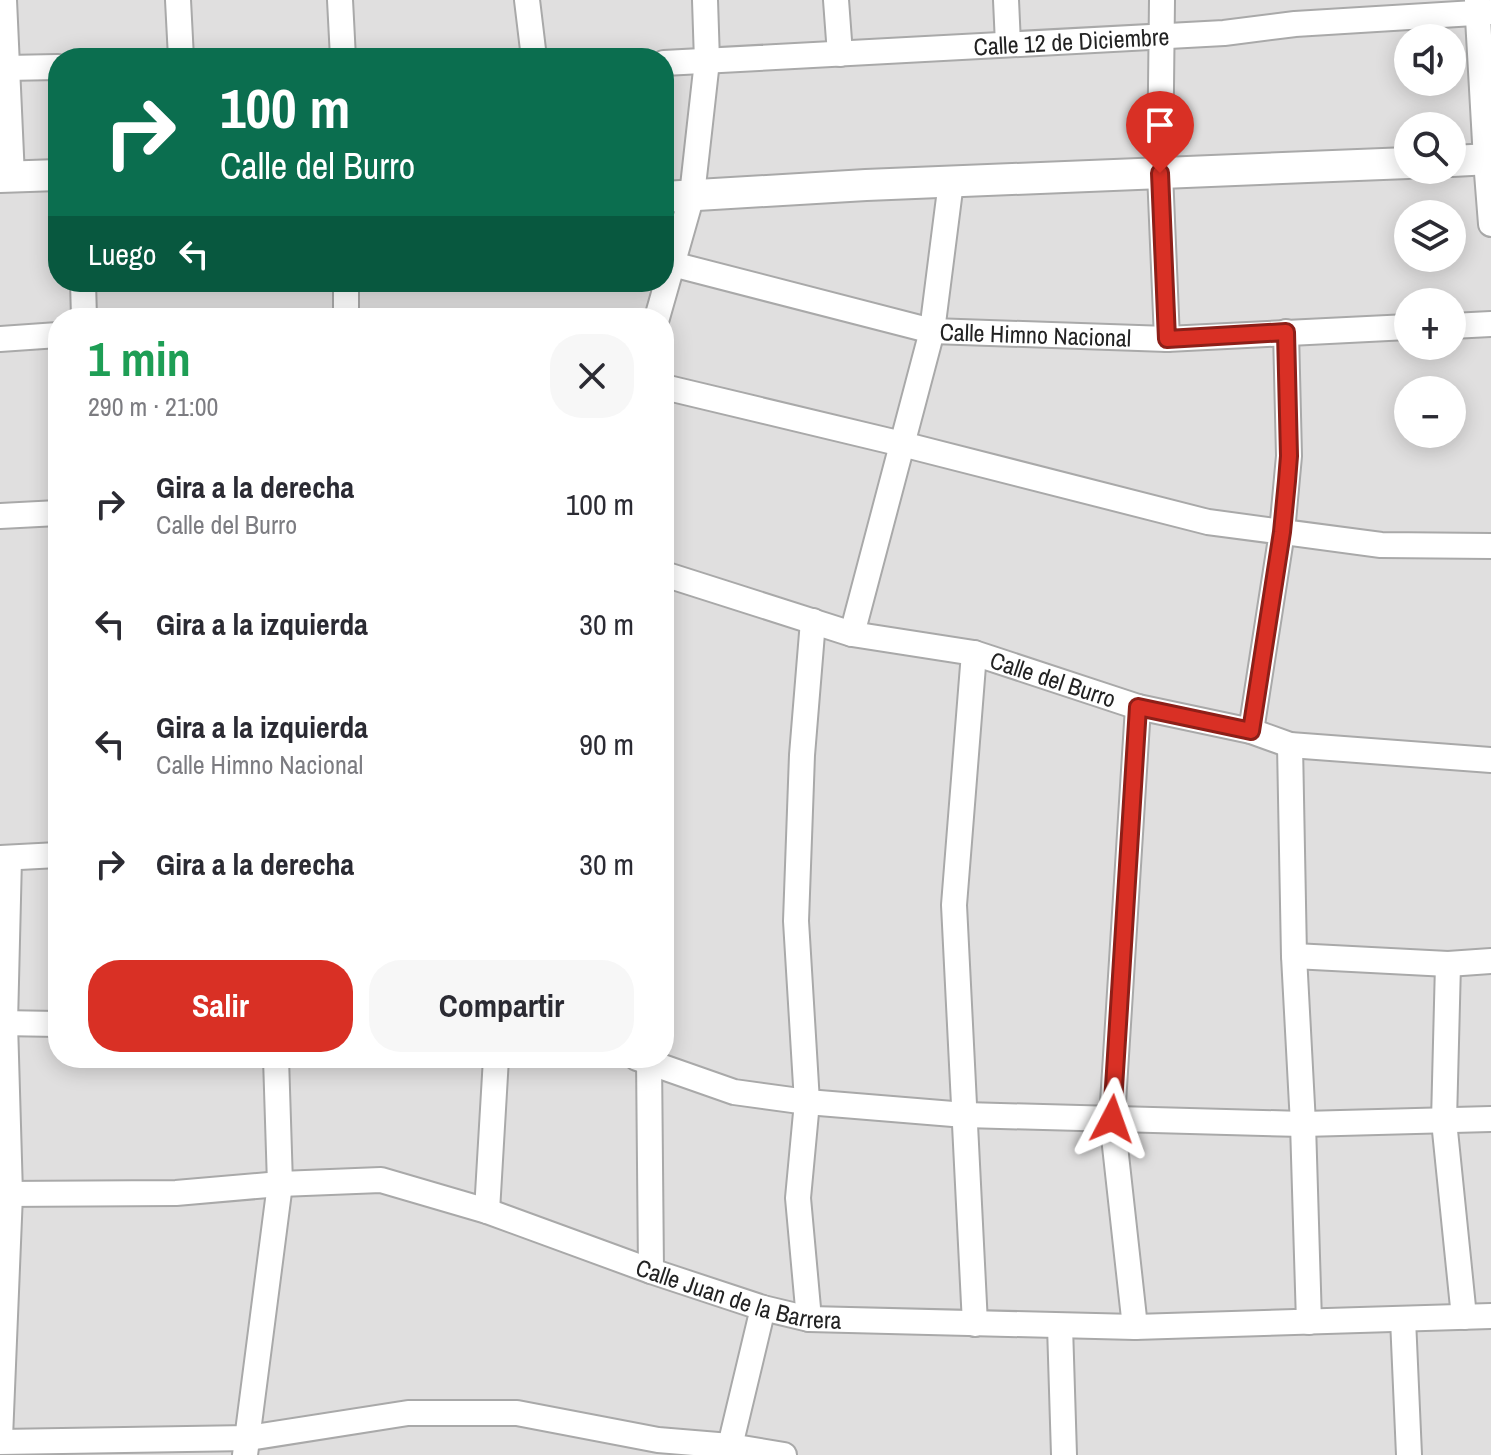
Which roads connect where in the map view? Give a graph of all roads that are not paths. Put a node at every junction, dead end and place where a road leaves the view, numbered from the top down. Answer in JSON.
{"nodes":[{"id":1,"x":178,"y":0,"type":"edge"},
{"id":2,"x":340,"y":0,"type":"edge"},
{"id":3,"x":527,"y":0,"type":"edge"},
{"id":4,"x":705,"y":0,"type":"edge"},
{"id":5,"x":836,"y":0,"type":"edge"},
{"id":6,"x":1006,"y":0,"type":"edge"},
{"id":7,"x":1162,"y":0,"type":"edge"},
{"id":8,"x":3,"y":2,"type":"edge"},
{"id":9,"x":1482,"y":9,"type":"edge"},
{"id":10,"x":1295,"y":12,"type":"edge"},
{"id":11,"x":1162,"y":36,"type":"junction"},
{"id":12,"x":1008,"y":44,"type":"junction"},
{"id":13,"x":180,"y":48,"type":"edge"},
{"id":14,"x":342,"y":48,"type":"edge"},
{"id":15,"x":533,"y":48,"type":"edge"},
{"id":16,"x":840,"y":54,"type":"junction"},
{"id":17,"x":707,"y":61,"type":"junction"},
{"id":18,"x":674,"y":63,"type":"edge"},
{"id":19,"x":48,"y":67,"type":"edge"},
{"id":20,"x":6,"y":68,"type":"junction"},
{"id":21,"x":1488,"y":160,"type":"edge"},
{"id":22,"x":1466,"y":161,"type":"edge"},
{"id":23,"x":1394,"y":164,"type":"edge"},
{"id":24,"x":1160,"y":173,"type":"junction"},
{"id":25,"x":48,"y":175,"type":"edge"},
{"id":26,"x":6,"y":177,"type":"edge"},
{"id":27,"x":951,"y":182,"type":"junction"},
{"id":28,"x":678,"y":196,"type":"edge"},
{"id":29,"x":1491,"y":224,"type":"edge"},
{"id":30,"x":674,"y":241,"type":"edge"},
{"id":31,"x":674,"y":265,"type":"edge"},
{"id":32,"x":1491,"y":324,"type":"edge"},
{"id":33,"x":1466,"y":325,"type":"edge"},
{"id":34,"x":1394,"y":328,"type":"edge"},
{"id":35,"x":932,"y":331,"type":"junction"},
{"id":36,"x":1286,"y":332,"type":"junction"},
{"id":37,"x":48,"y":336,"type":"edge"},
{"id":38,"x":0,"y":339,"type":"edge"},
{"id":39,"x":1167,"y":339,"type":"junction"},
{"id":40,"x":674,"y":389,"type":"edge"},
{"id":41,"x":902,"y":444,"type":"junction"},
{"id":42,"x":48,"y":514,"type":"edge"},
{"id":43,"x":0,"y":516,"type":"edge"},
{"id":44,"x":1282,"y":532,"type":"junction"},
{"id":45,"x":1491,"y":546,"type":"edge"},
{"id":46,"x":674,"y":577,"type":"edge"},
{"id":47,"x":813,"y":621,"type":"junction"},
{"id":48,"x":852,"y":634,"type":"junction"},
{"id":49,"x":974,"y":653,"type":"junction"},
{"id":50,"x":1138,"y":707,"type":"junction"},
{"id":51,"x":1251,"y":731,"type":"junction"},
{"id":52,"x":1290,"y":745,"type":"junction"},
{"id":53,"x":1491,"y":760,"type":"edge"},
{"id":54,"x":48,"y":856,"type":"edge"},
{"id":55,"x":4,"y":858,"type":"edge"},
{"id":56,"x":1294,"y":956,"type":"junction"},
{"id":57,"x":1491,"y":961,"type":"edge"},
{"id":58,"x":1448,"y":964,"type":"junction"},
{"id":59,"x":3,"y":1023,"type":"edge"},
{"id":60,"x":48,"y":1024,"type":"edge"},
{"id":61,"x":276,"y":1068,"type":"edge"},
{"id":62,"x":495,"y":1068,"type":"edge"},
{"id":63,"x":645,"y":1068,"type":"edge"},
{"id":64,"x":667,"y":1068,"type":"edge"},
{"id":65,"x":807,"y":1102,"type":"junction"},
{"id":66,"x":965,"y":1115,"type":"junction"},
{"id":67,"x":1112,"y":1119,"type":"junction"},
{"id":68,"x":1491,"y":1119,"type":"edge"},
{"id":69,"x":1444,"y":1121,"type":"junction"},
{"id":70,"x":1303,"y":1124,"type":"junction"},
{"id":71,"x":280,"y":1184,"type":"junction"},
{"id":72,"x":5,"y":1194,"type":"edge"},
{"id":73,"x":487,"y":1211,"type":"junction"},
{"id":74,"x":651,"y":1271,"type":"junction"},
{"id":75,"x":763,"y":1308,"type":"junction"},
{"id":76,"x":1491,"y":1316,"type":"edge"},
{"id":77,"x":1464,"y":1317,"type":"junction"},
{"id":78,"x":809,"y":1319,"type":"junction"},
{"id":79,"x":1403,"y":1319,"type":"junction"},
{"id":80,"x":1309,"y":1322,"type":"junction"},
{"id":81,"x":975,"y":1324,"type":"junction"},
{"id":82,"x":1060,"y":1326,"type":"junction"},
{"id":83,"x":1135,"y":1327,"type":"junction"},
{"id":84,"x":0,"y":1440,"type":"edge"},
{"id":85,"x":247,"y":1446,"type":"edge"},
{"id":86,"x":730,"y":1446,"type":"junction"},
{"id":87,"x":658,"y":1448,"type":"edge"},
{"id":88,"x":784,"y":1455,"type":"edge"},
{"id":89,"x":1064,"y":1455,"type":"edge"},
{"id":90,"x":1409,"y":1455,"type":"edge"}],
"edges":[{"from":1,"to":13,"type":"street"},
{"from":2,"to":14,"type":"street"},
{"from":3,"to":15,"type":"street"},
{"from":4,"to":17,"type":"street"},
{"from":5,"to":16,"type":"street"},
{"from":6,"to":12,"type":"street"},
{"from":7,"to":11,"type":"street"},
{"from":8,"to":20,"type":"street"},
{"from":9,"to":10,"type":"street","name":"Calle 12 de Diciembre"},
{"from":9,"to":21,"type":"street"},
{"from":10,"to":11,"type":"street","name":"Calle 12 de Diciembre"},
{"from":11,"to":12,"type":"street","name":"Calle 12 de Diciembre"},
{"from":11,"to":24,"type":"street"},
{"from":12,"to":16,"type":"street","name":"Calle 12 de Diciembre"},
{"from":16,"to":17,"type":"street","name":"Calle 12 de Diciembre"},
{"from":17,"to":18,"type":"street","name":"Calle 12 de Diciembre"},
{"from":17,"to":28,"type":"street"},
{"from":19,"to":20,"type":"street"},
{"from":20,"to":26,"type":"street"},
{"from":21,"to":22,"type":"street"},
{"from":21,"to":29,"type":"street"},
{"from":23,"to":24,"type":"street"},
{"from":24,"to":27,"type":"street"},
{"from":24,"to":39,"type":"street"},
{"from":25,"to":26,"type":"street"},
{"from":27,"to":28,"type":"street"},
{"from":27,"to":35,"type":"street"},
{"from":28,"to":30,"type":"street"},
{"from":31,"to":35,"type":"street","name":"Calle Himno Nacional"},
{"from":32,"to":33,"type":"street"},
{"from":34,"to":36,"type":"street","name":"Calle Himno Nacional"},
{"from":35,"to":39,"type":"street","name":"Calle Himno Nacional"},
{"from":35,"to":41,"type":"street"},
{"from":36,"to":39,"type":"street","name":"Calle Himno Nacional"},
{"from":36,"to":44,"type":"street"},
{"from":37,"to":38,"type":"street"},
{"from":40,"to":41,"type":"street"},
{"from":41,"to":44,"type":"street"},
{"from":41,"to":48,"type":"street"},
{"from":42,"to":43,"type":"street"},
{"from":44,"to":45,"type":"street"},
{"from":44,"to":51,"type":"street"},
{"from":46,"to":47,"type":"street","name":"Calle del Burro"},
{"from":47,"to":48,"type":"street","name":"Calle del Burro"},
{"from":47,"to":65,"type":"street"},
{"from":48,"to":49,"type":"street","name":"Calle del Burro"},
{"from":49,"to":50,"type":"street","name":"Calle del Burro"},
{"from":49,"to":66,"type":"street"},
{"from":50,"to":51,"type":"street","name":"Calle del Burro"},
{"from":50,"to":67,"type":"street"},
{"from":51,"to":52,"type":"street","name":"Calle del Burro"},
{"from":52,"to":53,"type":"street","name":"Calle del Burro"},
{"from":52,"to":56,"type":"street"},
{"from":54,"to":55,"type":"street"},
{"from":55,"to":59,"type":"street"},
{"from":56,"to":58,"type":"street"},
{"from":56,"to":70,"type":"street"},
{"from":57,"to":58,"type":"street"},
{"from":58,"to":69,"type":"street"},
{"from":59,"to":60,"type":"street"},
{"from":59,"to":72,"type":"street"},
{"from":61,"to":71,"type":"street"},
{"from":62,"to":73,"type":"street"},
{"from":63,"to":74,"type":"street"},
{"from":64,"to":65,"type":"street"},
{"from":65,"to":66,"type":"street"},
{"from":65,"to":78,"type":"street"},
{"from":66,"to":67,"type":"street"},
{"from":66,"to":81,"type":"street"},
{"from":67,"to":70,"type":"street"},
{"from":67,"to":83,"type":"street"},
{"from":68,"to":69,"type":"street"},
{"from":69,"to":70,"type":"street"},
{"from":69,"to":77,"type":"street"},
{"from":70,"to":80,"type":"street"},
{"from":71,"to":72,"type":"street","name":"Calle Juan de la Barrera"},
{"from":71,"to":73,"type":"street","name":"Calle Juan de la Barrera"},
{"from":71,"to":85,"type":"street"},
{"from":72,"to":84,"type":"street"},
{"from":73,"to":74,"type":"street","name":"Calle Juan de la Barrera"},
{"from":74,"to":75,"type":"street","name":"Calle Juan de la Barrera"},
{"from":75,"to":78,"type":"street","name":"Calle Juan de la Barrera"},
{"from":75,"to":86,"type":"street"},
{"from":76,"to":77,"type":"street","name":"Calle Juan de la Barrera"},
{"from":77,"to":79,"type":"street","name":"Calle Juan de la Barrera"},
{"from":78,"to":81,"type":"street","name":"Calle Juan de la Barrera"},
{"from":79,"to":80,"type":"street","name":"Calle Juan de la Barrera"},
{"from":79,"to":90,"type":"street"},
{"from":80,"to":83,"type":"street","name":"Calle Juan de la Barrera"},
{"from":81,"to":82,"type":"street","name":"Calle Juan de la Barrera"},
{"from":82,"to":83,"type":"street","name":"Calle Juan de la Barrera"},
{"from":82,"to":89,"type":"street"},
{"from":84,"to":85,"type":"street"},
{"from":85,"to":87,"type":"street"},
{"from":86,"to":87,"type":"street"},
{"from":86,"to":88,"type":"street"}]}
